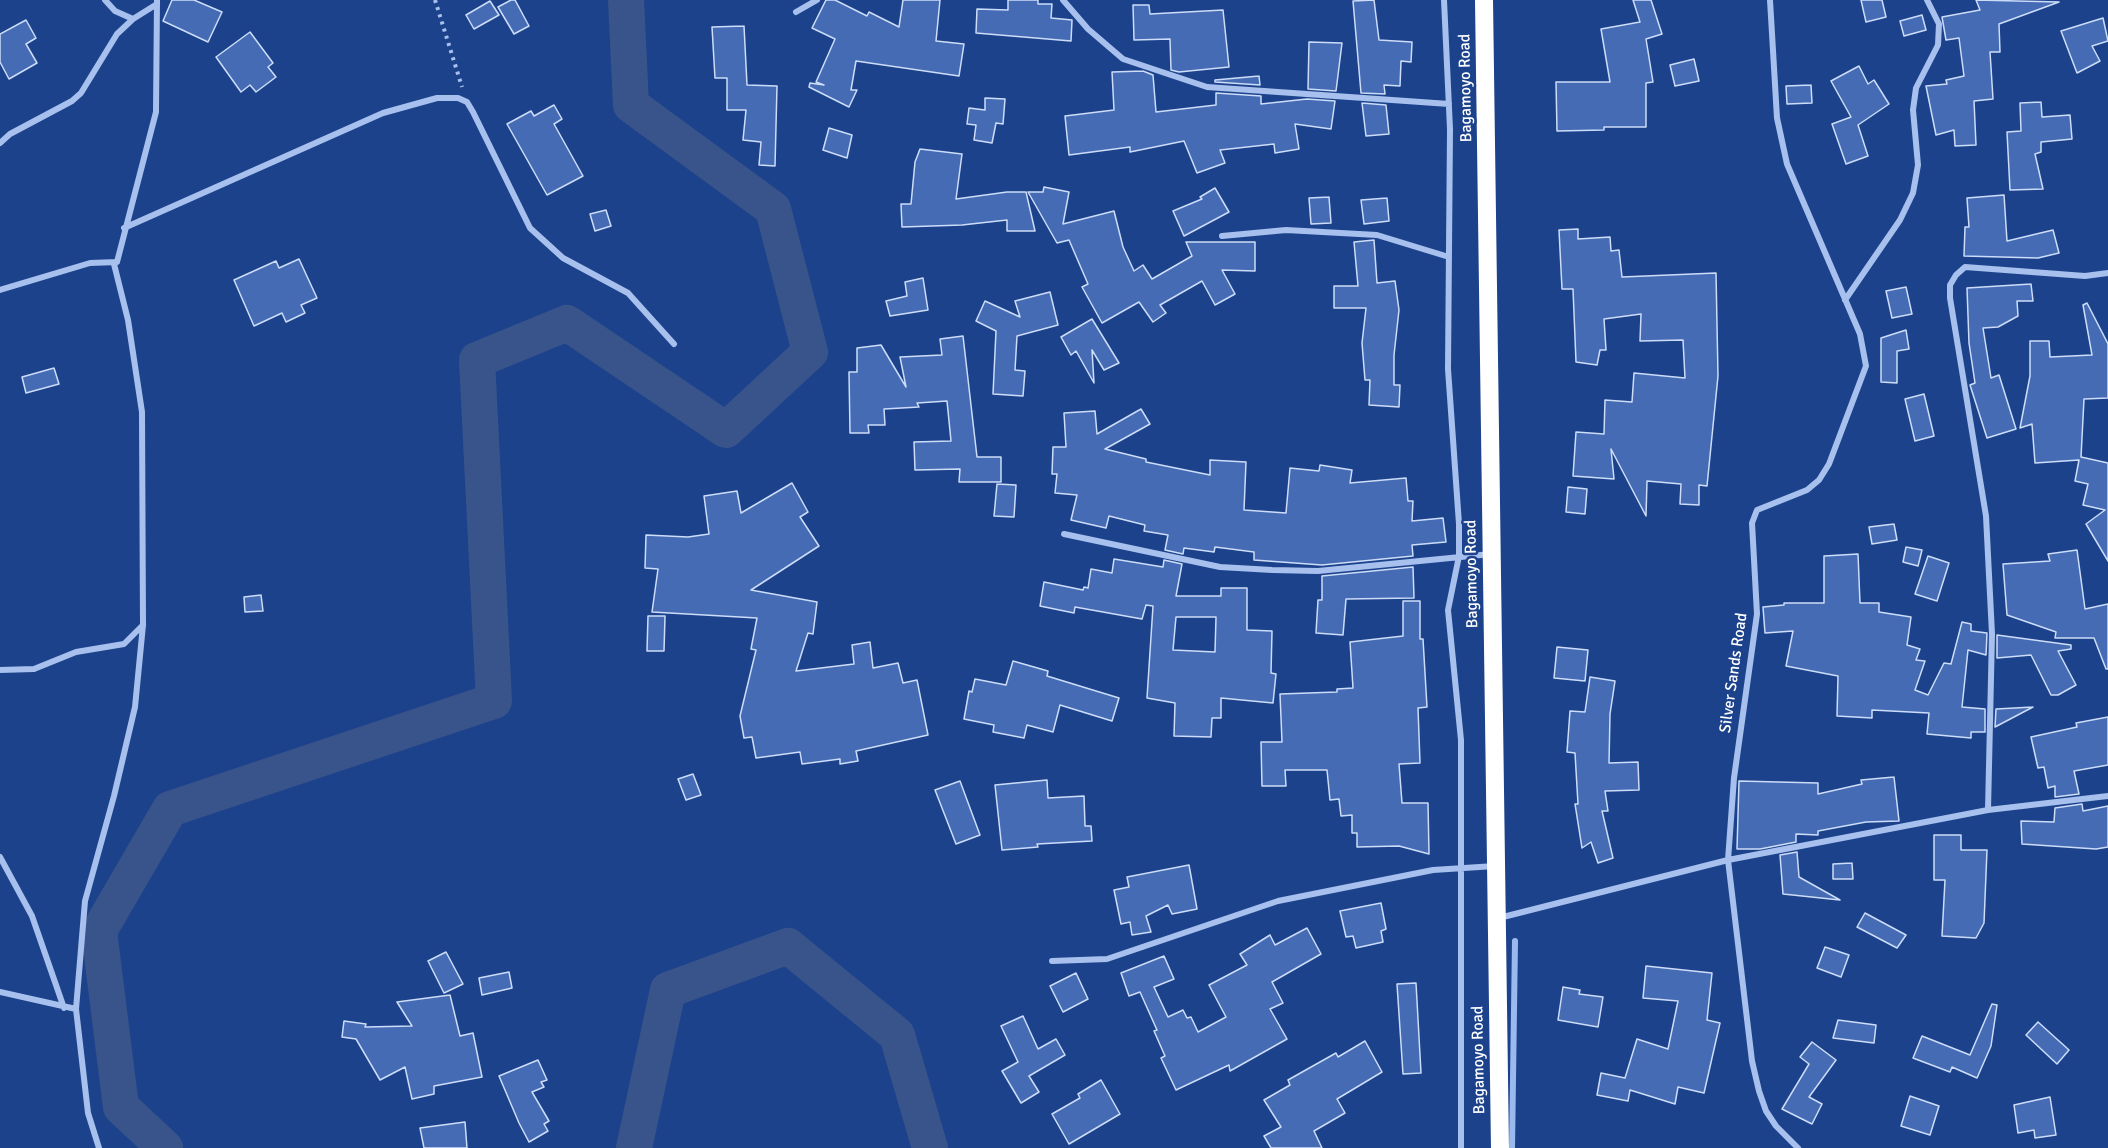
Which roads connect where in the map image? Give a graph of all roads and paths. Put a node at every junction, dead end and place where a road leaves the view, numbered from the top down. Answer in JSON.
{"nodes":[{"id":1,"x":105,"y":0,"type":"edge"},
{"id":2,"x":435,"y":0,"type":"edge"},
{"id":3,"x":817,"y":0,"type":"edge"},
{"id":4,"x":1063,"y":0,"type":"edge"},
{"id":5,"x":1444,"y":0,"type":"edge"},
{"id":6,"x":1484,"y":0,"type":"edge"},
{"id":7,"x":1770,"y":0,"type":"edge"},
{"id":8,"x":1927,"y":0,"type":"edge"},
{"id":9,"x":157,"y":2,"type":"edge"},
{"id":10,"x":796,"y":12,"type":"dead end"},
{"id":11,"x":133,"y":19,"type":"junction"},
{"id":12,"x":467,"y":102,"type":"junction"},
{"id":13,"x":1449,"y":105,"type":"junction"},
{"id":14,"x":0,"y":142,"type":"edge"},
{"id":15,"x":124,"y":228,"type":"junction"},
{"id":16,"x":1222,"y":236,"type":"dead end"},
{"id":17,"x":1449,"y":257,"type":"junction"},
{"id":18,"x":117,"y":262,"type":"junction"},
{"id":19,"x":2108,"y":273,"type":"edge"},
{"id":20,"x":0,"y":290,"type":"edge"},
{"id":21,"x":1845,"y":300,"type":"junction"},
{"id":22,"x":674,"y":344,"type":"dead end"},
{"id":23,"x":1064,"y":534,"type":"dead end"},
{"id":24,"x":1492,"y":554,"type":"junction"},
{"id":25,"x":1459,"y":556,"type":"junction"},
{"id":26,"x":143,"y":625,"type":"junction"},
{"id":27,"x":0,"y":670,"type":"edge"},
{"id":28,"x":2108,"y":796,"type":"edge"},
{"id":29,"x":1988,"y":810,"type":"junction"},
{"id":30,"x":0,"y":857,"type":"edge"},
{"id":31,"x":1728,"y":860,"type":"junction"},
{"id":32,"x":1495,"y":866,"type":"junction"},
{"id":33,"x":1460,"y":867,"type":"junction"},
{"id":34,"x":1496,"y":919,"type":"junction"},
{"id":35,"x":1052,"y":961,"type":"dead end"},
{"id":36,"x":0,"y":992,"type":"edge"},
{"id":37,"x":64,"y":1008,"type":"junction"},
{"id":38,"x":76,"y":1008,"type":"junction"},
{"id":39,"x":99,"y":1148,"type":"edge"},
{"id":40,"x":1461,"y":1148,"type":"edge"},
{"id":41,"x":1500,"y":1148,"type":"edge"},
{"id":42,"x":1798,"y":1148,"type":"edge"}],
"edges":[{"from":1,"to":11,"type":"street"},
{"from":2,"to":12,"type":"path"},
{"from":3,"to":10,"type":"street"},
{"from":4,"to":13,"type":"street"},
{"from":5,"to":13,"type":"street"},
{"from":6,"to":24,"type":"highway","name":"Bagamoyo Road"},
{"from":7,"to":21,"type":"street","name":"Silver Sands Road"},
{"from":8,"to":21,"type":"street"},
{"from":9,"to":11,"type":"street"},
{"from":9,"to":15,"type":"street"},
{"from":11,"to":14,"type":"street"},
{"from":12,"to":15,"type":"street"},
{"from":12,"to":22,"type":"street"},
{"from":13,"to":17,"type":"street"},
{"from":15,"to":18,"type":"street"},
{"from":16,"to":17,"type":"street"},
{"from":17,"to":25,"type":"street"},
{"from":18,"to":20,"type":"street"},
{"from":18,"to":26,"type":"street"},
{"from":19,"to":29,"type":"street"},
{"from":21,"to":31,"type":"street","name":"Silver Sands Road"},
{"from":23,"to":25,"type":"street"},
{"from":24,"to":25,"type":"street"},
{"from":24,"to":32,"type":"highway","name":"Bagamoyo Road"},
{"from":25,"to":33,"type":"street"},
{"from":26,"to":27,"type":"street"},
{"from":26,"to":38,"type":"street"},
{"from":28,"to":29,"type":"street"},
{"from":29,"to":31,"type":"street"},
{"from":30,"to":37,"type":"street"},
{"from":31,"to":34,"type":"street"},
{"from":31,"to":42,"type":"street","name":"Silver Sands Road"},
{"from":32,"to":33,"type":"street"},
{"from":32,"to":34,"type":"highway","name":"Bagamoyo Road"},
{"from":33,"to":35,"type":"street"},
{"from":33,"to":40,"type":"street"},
{"from":34,"to":41,"type":"highway","name":"Bagamoyo Road"},
{"from":36,"to":37,"type":"street"},
{"from":37,"to":38,"type":"street"},
{"from":38,"to":39,"type":"street"}]}
